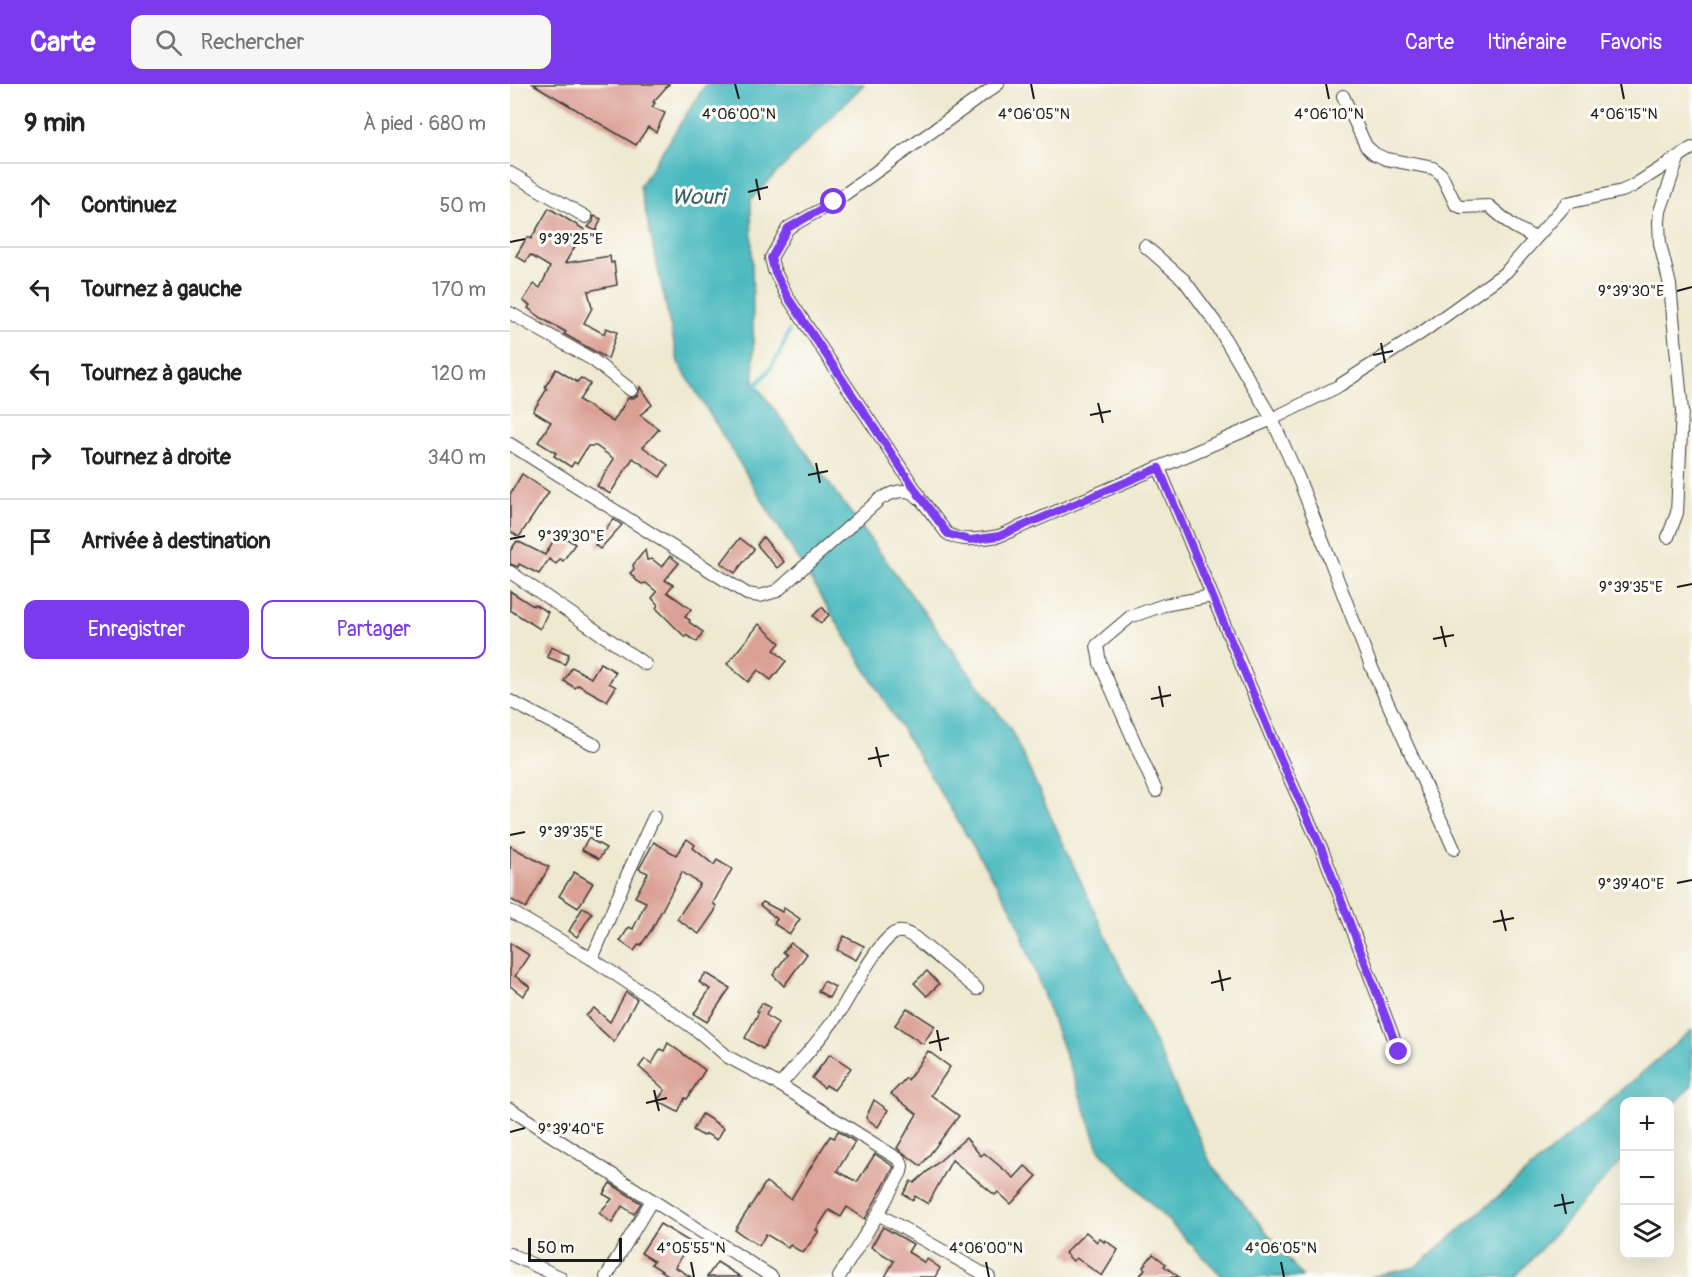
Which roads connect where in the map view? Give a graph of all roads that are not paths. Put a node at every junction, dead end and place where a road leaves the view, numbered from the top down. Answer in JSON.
{"nodes":[{"id":1,"x":998,"y":84,"type":"edge"},
{"id":2,"x":1343,"y":96,"type":"dead end"},
{"id":3,"x":1692,"y":148,"type":"edge"},
{"id":4,"x":1678,"y":159,"type":"junction"},
{"id":5,"x":510,"y":173,"type":"edge"},
{"id":6,"x":586,"y":217,"type":"dead end"},
{"id":7,"x":1534,"y":238,"type":"junction"},
{"id":8,"x":1145,"y":246,"type":"dead end"},
{"id":9,"x":510,"y":313,"type":"edge"},
{"id":10,"x":631,"y":390,"type":"dead end"},
{"id":11,"x":1272,"y":419,"type":"junction"},
{"id":12,"x":510,"y":444,"type":"edge"},
{"id":13,"x":1159,"y":468,"type":"junction"},
{"id":14,"x":919,"y":495,"type":"junction"},
{"id":15,"x":1668,"y":537,"type":"dead end"},
{"id":16,"x":510,"y":573,"type":"edge"},
{"id":17,"x":1212,"y":596,"type":"junction"},
{"id":18,"x":645,"y":664,"type":"dead end"},
{"id":19,"x":510,"y":701,"type":"edge"},
{"id":20,"x":595,"y":745,"type":"dead end"},
{"id":21,"x":1156,"y":791,"type":"dead end"},
{"id":22,"x":654,"y":818,"type":"dead end"},
{"id":23,"x":1454,"y":849,"type":"dead end"},
{"id":24,"x":510,"y":911,"type":"edge"},
{"id":25,"x":592,"y":959,"type":"junction"},
{"id":26,"x":977,"y":989,"type":"dead end"},
{"id":27,"x":1399,"y":1052,"type":"dead end"},
{"id":28,"x":780,"y":1085,"type":"junction"},
{"id":29,"x":510,"y":1109,"type":"edge"},
{"id":30,"x":652,"y":1200,"type":"junction"},
{"id":31,"x":878,"y":1214,"type":"junction"},
{"id":32,"x":510,"y":1254,"type":"edge"},
{"id":33,"x":560,"y":1277,"type":"edge"},
{"id":34,"x":606,"y":1277,"type":"edge"},
{"id":35,"x":772,"y":1277,"type":"edge"},
{"id":36,"x":839,"y":1277,"type":"edge"},
{"id":37,"x":989,"y":1277,"type":"edge"}],
"edges":[{"from":1,"to":14,"type":"street"},
{"from":2,"to":7,"type":"street"},
{"from":3,"to":4,"type":"street"},
{"from":4,"to":7,"type":"street"},
{"from":4,"to":15,"type":"street"},
{"from":5,"to":6,"type":"street"},
{"from":7,"to":11,"type":"street"},
{"from":8,"to":11,"type":"street"},
{"from":9,"to":10,"type":"street"},
{"from":11,"to":13,"type":"street"},
{"from":11,"to":23,"type":"street"},
{"from":12,"to":14,"type":"street"},
{"from":13,"to":14,"type":"street"},
{"from":13,"to":17,"type":"street"},
{"from":16,"to":18,"type":"street"},
{"from":17,"to":21,"type":"street"},
{"from":17,"to":27,"type":"street"},
{"from":19,"to":20,"type":"street"},
{"from":22,"to":25,"type":"street"},
{"from":24,"to":25,"type":"street"},
{"from":25,"to":28,"type":"street"},
{"from":26,"to":28,"type":"street"},
{"from":28,"to":31,"type":"street"},
{"from":29,"to":30,"type":"street"},
{"from":30,"to":34,"type":"street"},
{"from":30,"to":35,"type":"street"},
{"from":31,"to":36,"type":"street"},
{"from":31,"to":37,"type":"street"},
{"from":32,"to":33,"type":"street"}]}
